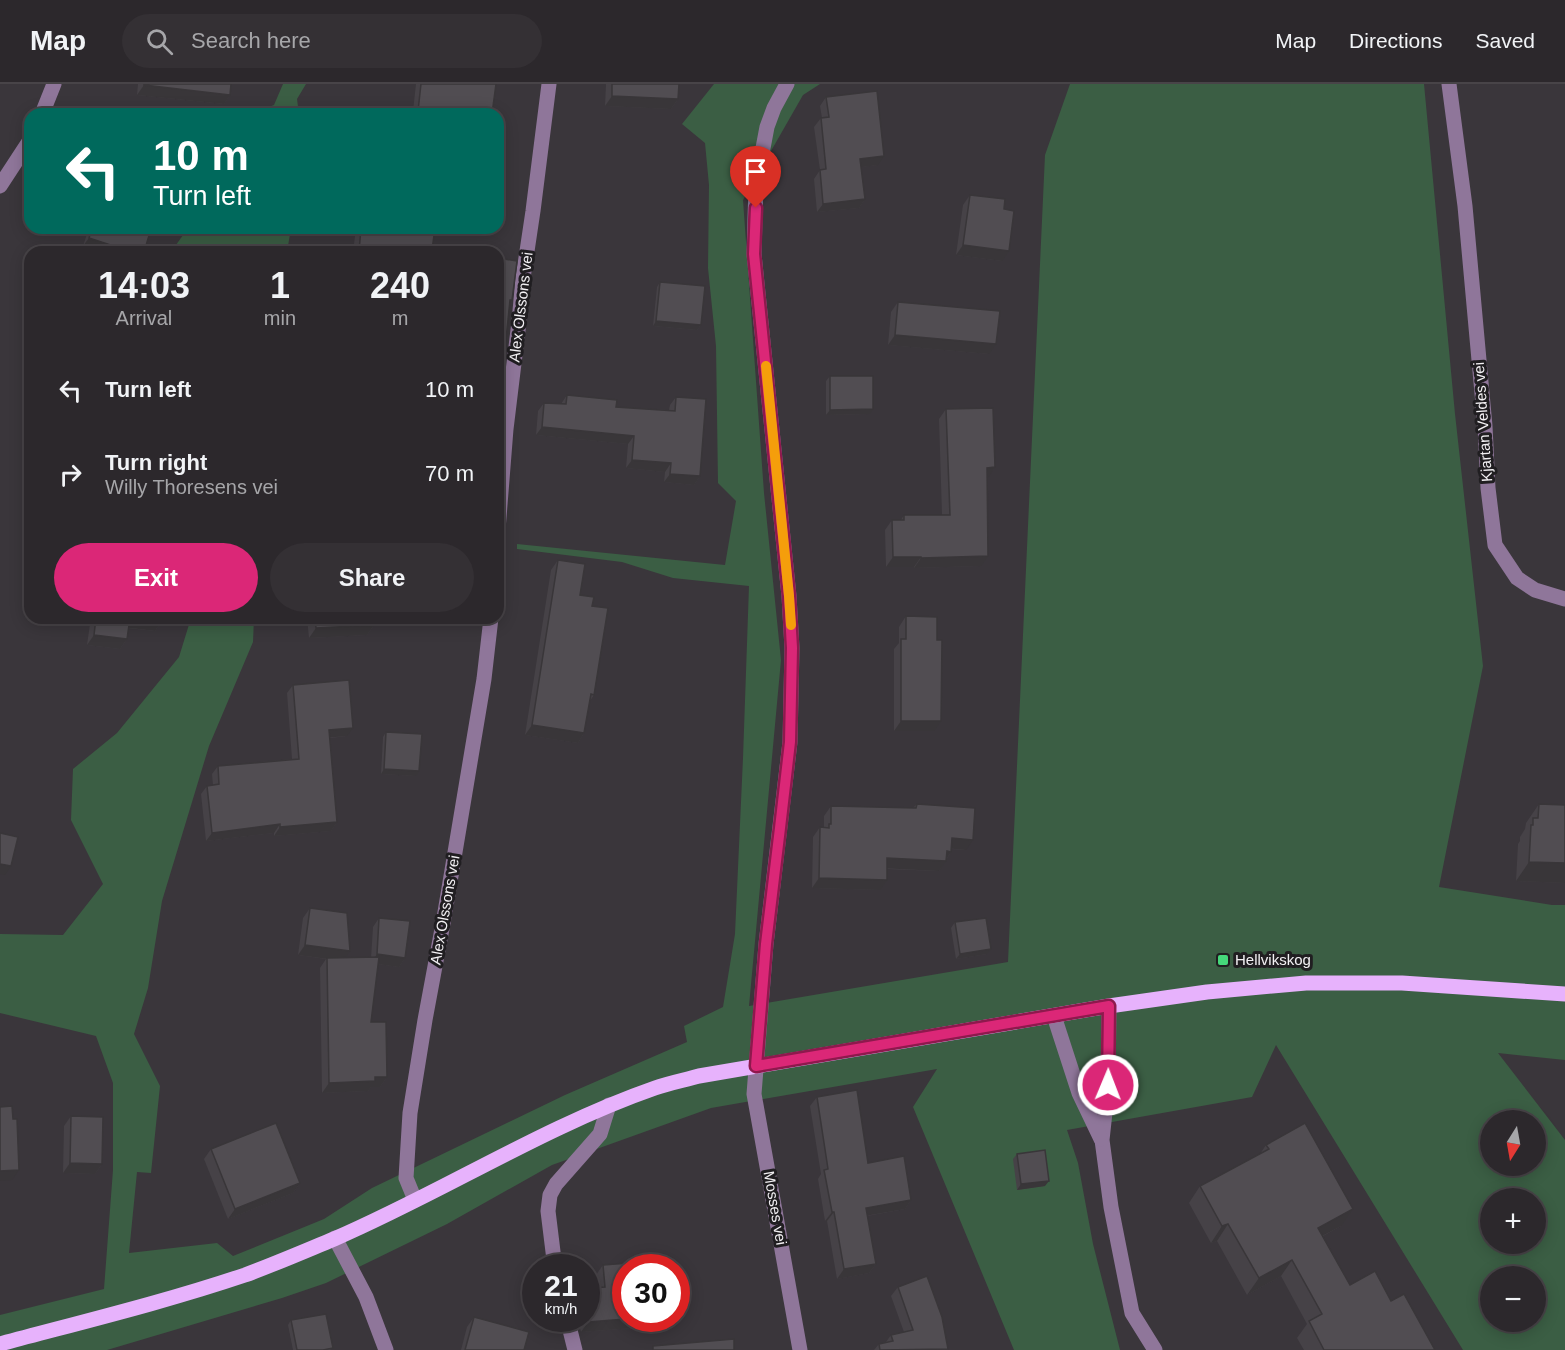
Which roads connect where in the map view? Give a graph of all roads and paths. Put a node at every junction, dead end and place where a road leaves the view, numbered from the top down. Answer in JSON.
{"nodes":[{"id":1,"x":54,"y":84,"type":"edge"},
{"id":2,"x":549,"y":84,"type":"edge"},
{"id":3,"x":787,"y":84,"type":"edge"},
{"id":4,"x":1449,"y":84,"type":"edge"},
{"id":5,"x":44,"y":108,"type":"edge"},
{"id":6,"x":24,"y":150,"type":"edge"},
{"id":7,"x":0,"y":186,"type":"edge"},
{"id":8,"x":504,"y":454,"type":"edge"},
{"id":9,"x":1565,"y":599,"type":"edge"},
{"id":10,"x":490,"y":624,"type":"edge"},
{"id":11,"x":1565,"y":993,"type":"edge"},
{"id":12,"x":1109,"y":1006,"type":"junction"},
{"id":13,"x":1054,"y":1016,"type":"junction"},
{"id":14,"x":756,"y":1066,"type":"junction"},
{"id":15,"x":609,"y":1106,"type":"junction"},
{"id":16,"x":1102,"y":1140,"type":"junction"},
{"id":17,"x":415,"y":1200,"type":"junction"},
{"id":18,"x":335,"y":1238,"type":"junction"},
{"id":19,"x":553,"y":1254,"type":"edge"},
{"id":20,"x":570,"y":1332,"type":"edge"},
{"id":21,"x":0,"y":1344,"type":"edge"},
{"id":22,"x":386,"y":1350,"type":"edge"},
{"id":23,"x":575,"y":1350,"type":"edge"},
{"id":24,"x":800,"y":1350,"type":"edge"},
{"id":25,"x":1155,"y":1350,"type":"edge"}],
"edges":[{"from":1,"to":5,"type":"street"},
{"from":2,"to":8,"type":"street","name":"Alex Olssons vei"},
{"from":3,"to":14,"type":"street","name":"Mosses vei"},
{"from":4,"to":9,"type":"street","name":"Kjartan Veldes vei"},
{"from":6,"to":7,"type":"street"},
{"from":10,"to":17,"type":"street","name":"Alex Olssons vei"},
{"from":11,"to":12,"type":"main road"},
{"from":12,"to":13,"type":"main road"},
{"from":12,"to":16,"type":"street"},
{"from":13,"to":14,"type":"main road"},
{"from":13,"to":16,"type":"street"},
{"from":14,"to":15,"type":"main road"},
{"from":14,"to":24,"type":"street","name":"Mosses vei"},
{"from":15,"to":17,"type":"main road"},
{"from":15,"to":19,"type":"street"},
{"from":16,"to":25,"type":"street"},
{"from":17,"to":18,"type":"main road"},
{"from":18,"to":21,"type":"main road"},
{"from":18,"to":22,"type":"street"},
{"from":20,"to":23,"type":"street"}]}
